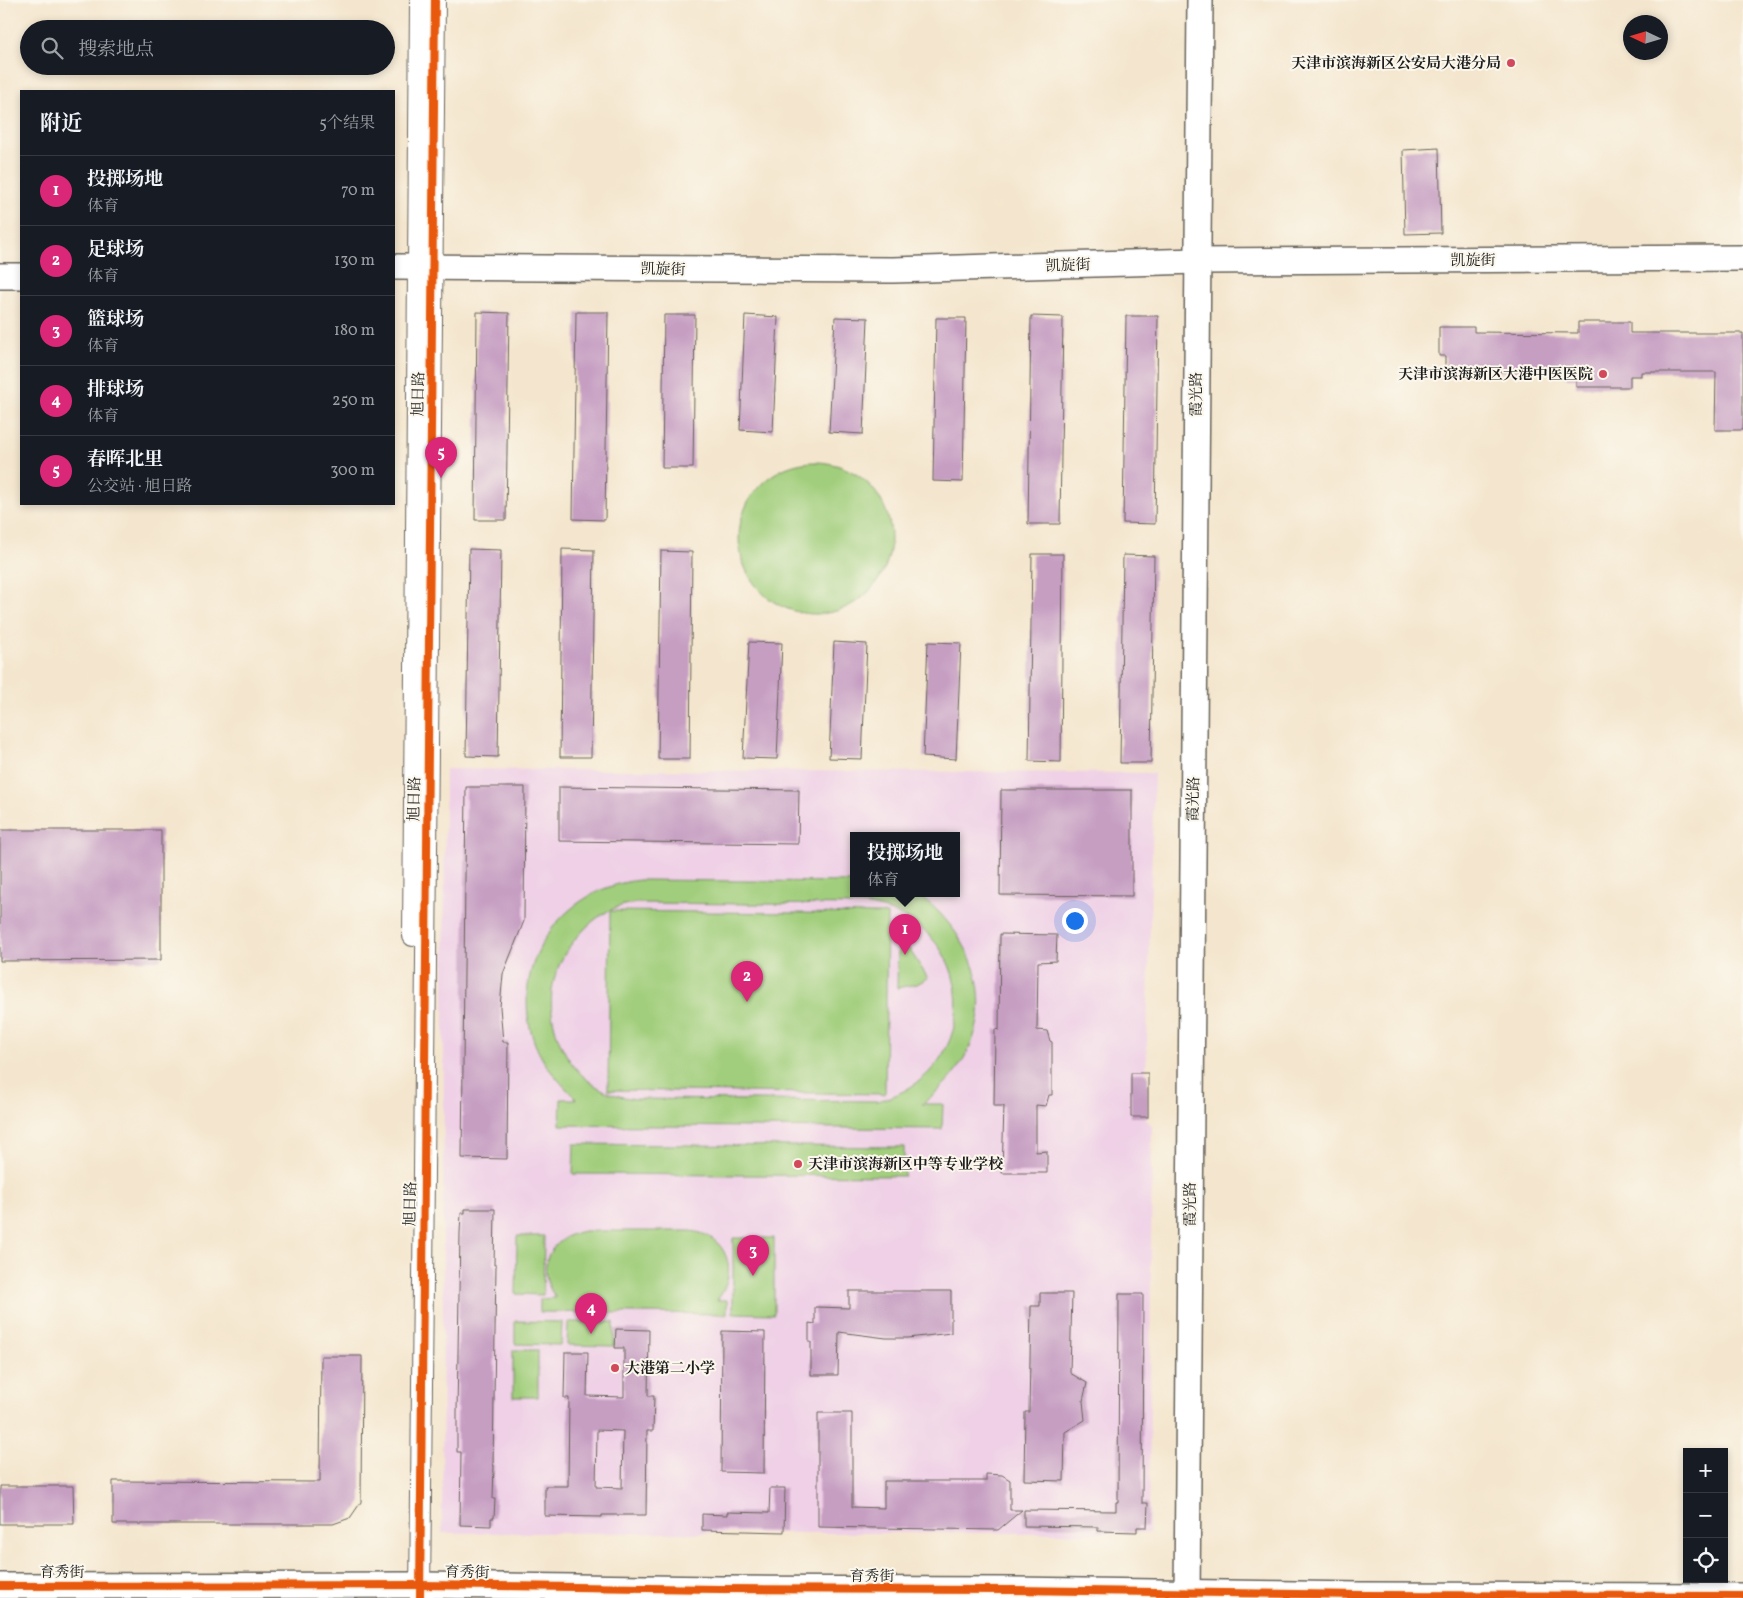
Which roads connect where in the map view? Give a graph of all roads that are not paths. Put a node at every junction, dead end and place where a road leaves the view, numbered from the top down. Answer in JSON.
{"nodes":[{"id":1,"x":420,"y":0,"type":"edge"},
{"id":2,"x":434,"y":0,"type":"edge"},
{"id":3,"x":1200,"y":0,"type":"edge"},
{"id":4,"x":1211,"y":0,"type":"edge"},
{"id":5,"x":1743,"y":258,"type":"edge"},
{"id":6,"x":0,"y":264,"type":"edge"},
{"id":7,"x":20,"y":264,"type":"edge"},
{"id":8,"x":1203,"y":269,"type":"junction"},
{"id":9,"x":415,"y":273,"type":"edge"},
{"id":10,"x":0,"y":276,"type":"edge"},
{"id":11,"x":20,"y":276,"type":"edge"},
{"id":12,"x":1743,"y":276,"type":"edge"},
{"id":13,"x":0,"y":1573,"type":"edge"},
{"id":14,"x":1743,"y":1582,"type":"edge"},
{"id":15,"x":414,"y":1585,"type":"edge"},
{"id":16,"x":0,"y":1586,"type":"edge"},
{"id":17,"x":719,"y":1588,"type":"edge"},
{"id":18,"x":1193,"y":1590,"type":"edge"},
{"id":19,"x":1743,"y":1596,"type":"edge"}],
"edges":[{"from":1,"to":9,"type":"street","name":"旭日路"},
{"from":2,"to":9,"type":"street","name":"旭日路"},
{"from":3,"to":8,"type":"street","name":"霞光路"},
{"from":4,"to":8,"type":"street","name":"霞光路"},
{"from":5,"to":8,"type":"street","name":"凯旋街"},
{"from":6,"to":7,"type":"street"},
{"from":8,"to":9,"type":"street","name":"凯旋街"},
{"from":8,"to":12,"type":"street","name":"凯旋街"},
{"from":8,"to":18,"type":"street","name":"霞光路"},
{"from":9,"to":15,"type":"street","name":"旭日路"},
{"from":10,"to":11,"type":"street"},
{"from":13,"to":15,"type":"street","name":"育秀街"},
{"from":14,"to":18,"type":"street","name":"育秀街"},
{"from":15,"to":16,"type":"street","name":"育秀街"},
{"from":15,"to":17,"type":"street","name":"育秀街"},
{"from":17,"to":18,"type":"street","name":"育秀街"},
{"from":18,"to":19,"type":"street","name":"育秀街"}]}
